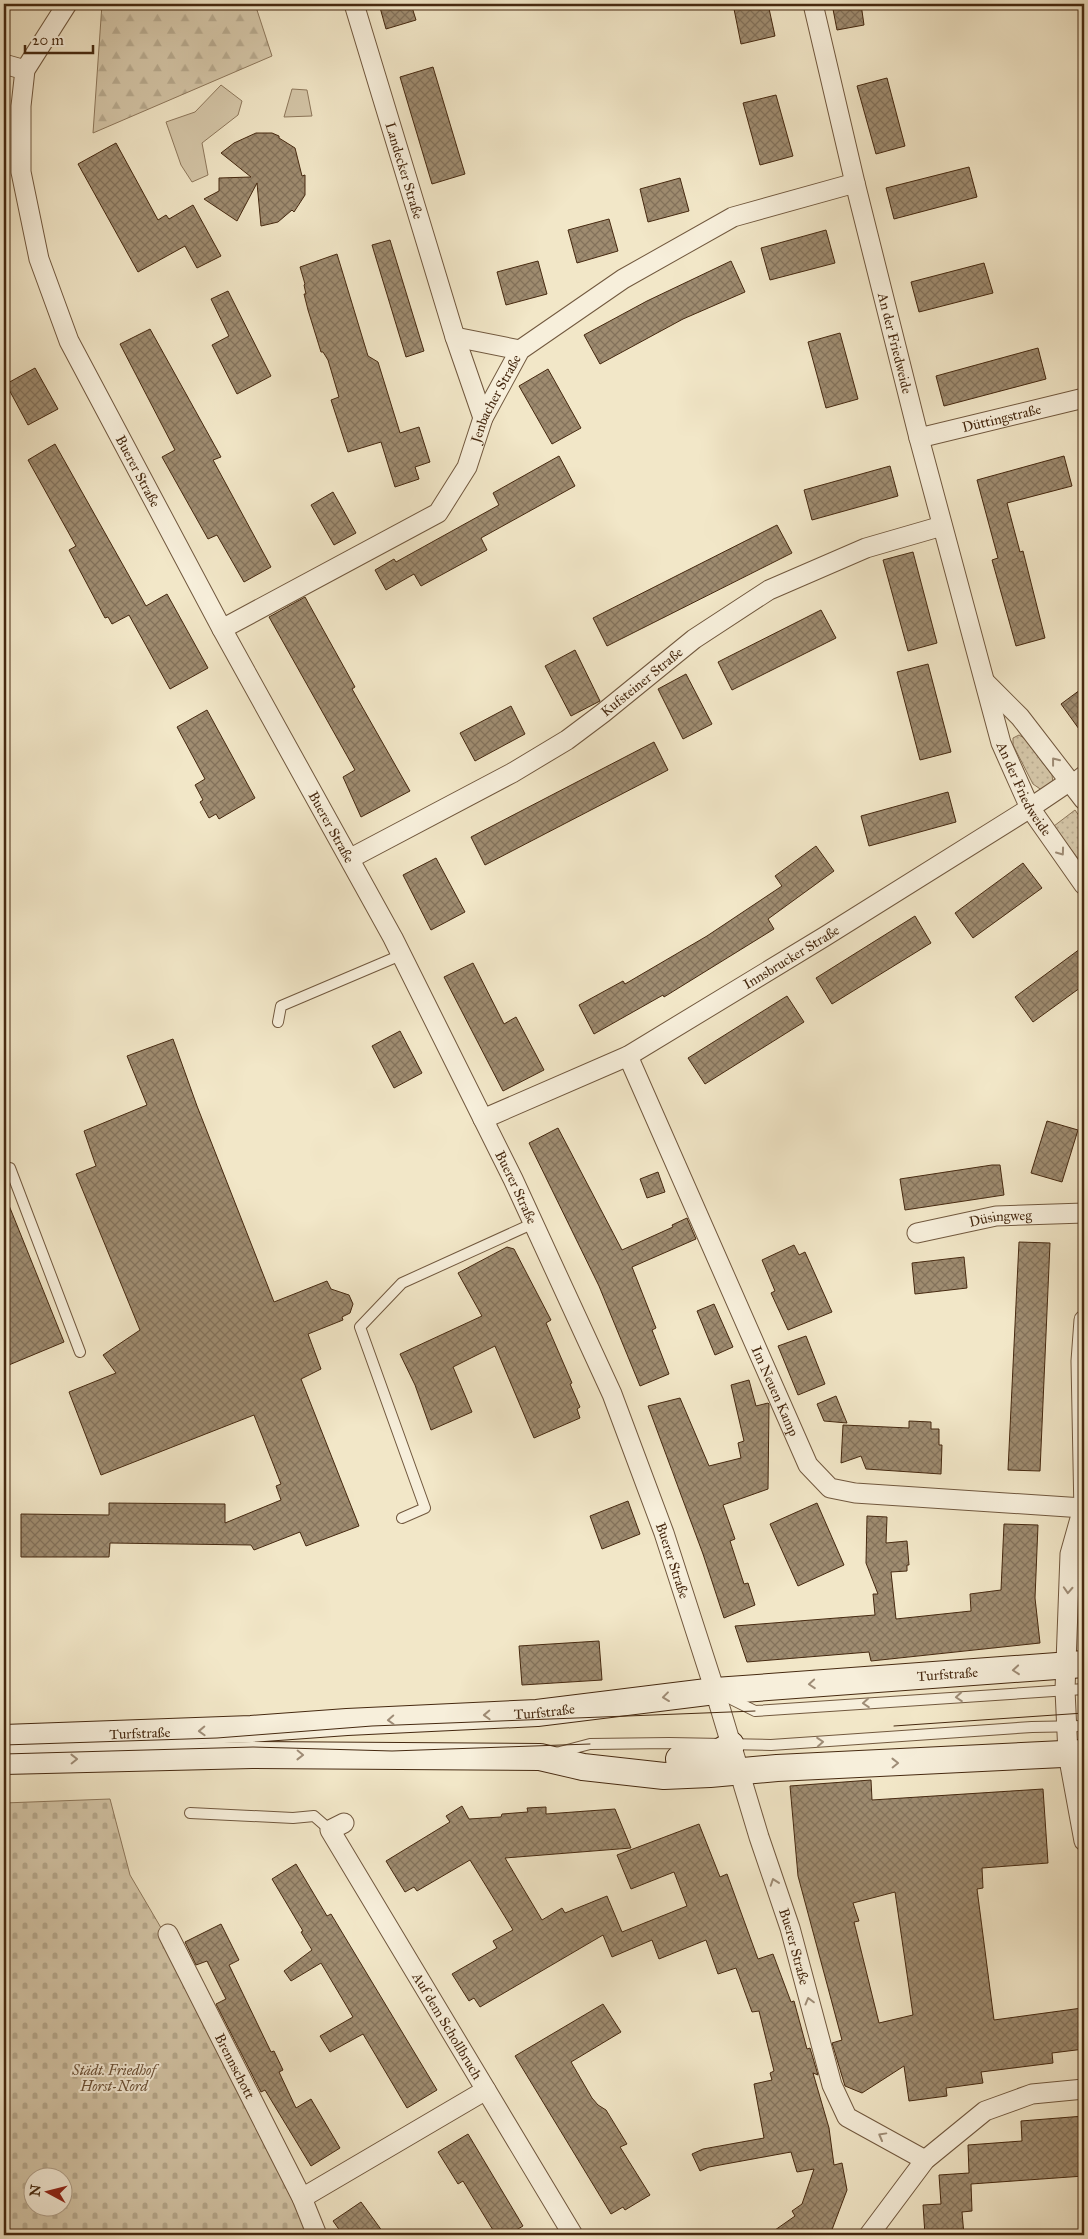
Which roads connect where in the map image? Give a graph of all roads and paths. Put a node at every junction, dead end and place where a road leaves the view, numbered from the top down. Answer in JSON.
{"nodes":[{"id":1,"x":68,"y":4,"type":"edge"},
{"id":2,"x":354,"y":4,"type":"edge"},
{"id":3,"x":813,"y":4,"type":"edge"},
{"id":4,"x":4,"y":64,"type":"edge"},
{"id":5,"x":25,"y":70,"type":"junction"},
{"id":6,"x":855,"y":183,"type":"junction"},
{"id":7,"x":455,"y":337,"type":"junction"},
{"id":8,"x":520,"y":350,"type":"junction"},
{"id":9,"x":1084,"y":398,"type":"edge"},
{"id":10,"x":483,"y":418,"type":"junction"},
{"id":11,"x":919,"y":438,"type":"junction"},
{"id":12,"x":942,"y":526,"type":"junction"},
{"id":13,"x":222,"y":629,"type":"junction"},
{"id":14,"x":984,"y":682,"type":"junction"},
{"id":15,"x":1077,"y":775,"type":"edge"},
{"id":16,"x":1084,"y":800,"type":"edge"},
{"id":17,"x":1030,"y":808,"type":"junction"},
{"id":18,"x":351,"y":858,"type":"junction"},
{"id":19,"x":1084,"y":884,"type":"edge"},
{"id":20,"x":401,"y":955,"type":"junction"},
{"id":21,"x":278,"y":1022,"type":"dead end"},
{"id":22,"x":628,"y":1056,"type":"junction"},
{"id":23,"x":483,"y":1119,"type":"junction"},
{"id":24,"x":10,"y":1168,"type":"dead end"},
{"id":25,"x":1084,"y":1213,"type":"edge"},
{"id":26,"x":534,"y":1223,"type":"junction"},
{"id":27,"x":917,"y":1233,"type":"dead end"},
{"id":28,"x":1084,"y":1320,"type":"edge"},
{"id":29,"x":80,"y":1352,"type":"dead end"},
{"id":30,"x":1083,"y":1406,"type":"edge"},
{"id":31,"x":1084,"y":1511,"type":"edge"},
{"id":32,"x":402,"y":1518,"type":"dead end"},
{"id":33,"x":1071,"y":1673,"type":"edge"},
{"id":34,"x":1084,"y":1689,"type":"edge"},
{"id":35,"x":715,"y":1690,"type":"junction"},
{"id":36,"x":1075,"y":1726,"type":"edge"},
{"id":37,"x":251,"y":1742,"type":"junction"},
{"id":38,"x":731,"y":1745,"type":"junction"},
{"id":39,"x":14,"y":1749,"type":"edge"},
{"id":40,"x":1076,"y":1753,"type":"edge"},
{"id":41,"x":540,"y":1757,"type":"junction"},
{"id":42,"x":602,"y":1769,"type":"junction"},
{"id":43,"x":738,"y":1771,"type":"junction"},
{"id":44,"x":190,"y":1814,"type":"dead end"},
{"id":45,"x":337,"y":1826,"type":"joint"},
{"id":46,"x":1084,"y":1841,"type":"edge"},
{"id":47,"x":168,"y":1934,"type":"dead end"},
{"id":48,"x":1084,"y":2089,"type":"edge"},
{"id":49,"x":486,"y":2090,"type":"junction"},
{"id":50,"x":924,"y":2160,"type":"junction"},
{"id":51,"x":302,"y":2198,"type":"junction"},
{"id":52,"x":317,"y":2235,"type":"edge"},
{"id":53,"x":573,"y":2235,"type":"edge"},
{"id":54,"x":869,"y":2235,"type":"edge"}],
"edges":[{"from":1,"to":5,"type":"street"},
{"from":2,"to":7,"type":"street","name":"Landecker Straße"},
{"from":3,"to":6,"type":"street","name":"An der Friedweide"},
{"from":4,"to":5,"type":"street"},
{"from":5,"to":13,"type":"street","name":"Buerer Straße"},
{"from":6,"to":8,"type":"street","name":"Jenbacher Straße"},
{"from":6,"to":11,"type":"street","name":"An der Friedweide"},
{"from":7,"to":8,"type":"street"},
{"from":7,"to":10,"type":"street","name":"Landecker Straße"},
{"from":8,"to":10,"type":"street","name":"Jenbacher Straße"},
{"from":9,"to":11,"type":"street","name":"Düttingstraße"},
{"from":10,"to":13,"type":"street","name":"Jenbacher Straße"},
{"from":11,"to":12,"type":"street","name":"An der Friedweide"},
{"from":12,"to":14,"type":"street","name":"An der Friedweide"},
{"from":12,"to":18,"type":"street","name":"Kufsteiner Straße"},
{"from":13,"to":18,"type":"street","name":"Buerer Straße"},
{"from":15,"to":14,"type":"street","one_way":true},
{"from":14,"to":17,"type":"street","name":"An der Friedweide"},
{"from":15,"to":16,"type":"street"},
{"from":15,"to":17,"type":"street","name":"Innsbrucker Straße"},
{"from":17,"to":19,"type":"street","name":"An der Friedweide","one_way":true},
{"from":17,"to":22,"type":"street","name":"Innsbrucker Straße"},
{"from":18,"to":20,"type":"street","name":"Buerer Straße"},
{"from":20,"to":21,"type":"lane"},
{"from":20,"to":23,"type":"street","name":"Buerer Straße"},
{"from":22,"to":23,"type":"street","name":"Innsbrucker Straße"},
{"from":22,"to":31,"type":"street","name":"Im Neuen Kamp"},
{"from":23,"to":26,"type":"street","name":"Buerer Straße"},
{"from":24,"to":29,"type":"lane"},
{"from":25,"to":27,"type":"street","name":"Düsingweg"},
{"from":26,"to":32,"type":"lane"},
{"from":26,"to":35,"type":"street","name":"Buerer Straße"},
{"from":28,"to":30,"type":"street"},
{"from":30,"to":31,"type":"street"},
{"from":31,"to":33,"type":"street","one_way":true},
{"from":33,"to":34,"type":"lane"},
{"from":33,"to":35,"type":"main road","name":"Turfstraße","one_way":true},
{"from":33,"to":36,"type":"street"},
{"from":35,"to":37,"type":"main road","name":"Turfstraße","one_way":true},
{"from":35,"to":38,"type":"street","name":"Buerer Straße"},
{"from":38,"to":36,"type":"lane","one_way":true},
{"from":36,"to":40,"type":"street"},
{"from":37,"to":39,"type":"main road","name":"Turfstraße"},
{"from":37,"to":41,"type":"main road","name":"Turfstraße","one_way":true},
{"from":38,"to":41,"type":"lane"},
{"from":38,"to":42,"type":"main road"},
{"from":38,"to":43,"type":"street","name":"Buerer Straße"},
{"from":43,"to":40,"type":"main road","name":"Turfstraße","one_way":true},
{"from":40,"to":46,"type":"street"},
{"from":41,"to":42,"type":"main road","name":"Turfstraße"},
{"from":42,"to":43,"type":"main road","name":"Turfstraße"},
{"from":50,"to":43,"type":"street","name":"Buerer Straße","one_way":true},
{"from":44,"to":45,"type":"lane"},
{"from":45,"to":49,"type":"street","name":"Auf dem Schollbruch"},
{"from":47,"to":51,"type":"street","name":"Brennschott"},
{"from":48,"to":50,"type":"street"},
{"from":49,"to":51,"type":"street"},
{"from":49,"to":53,"type":"street","name":"Auf dem Schollbruch"},
{"from":50,"to":54,"type":"street"},
{"from":51,"to":52,"type":"street","name":"Brennschott"}]}
